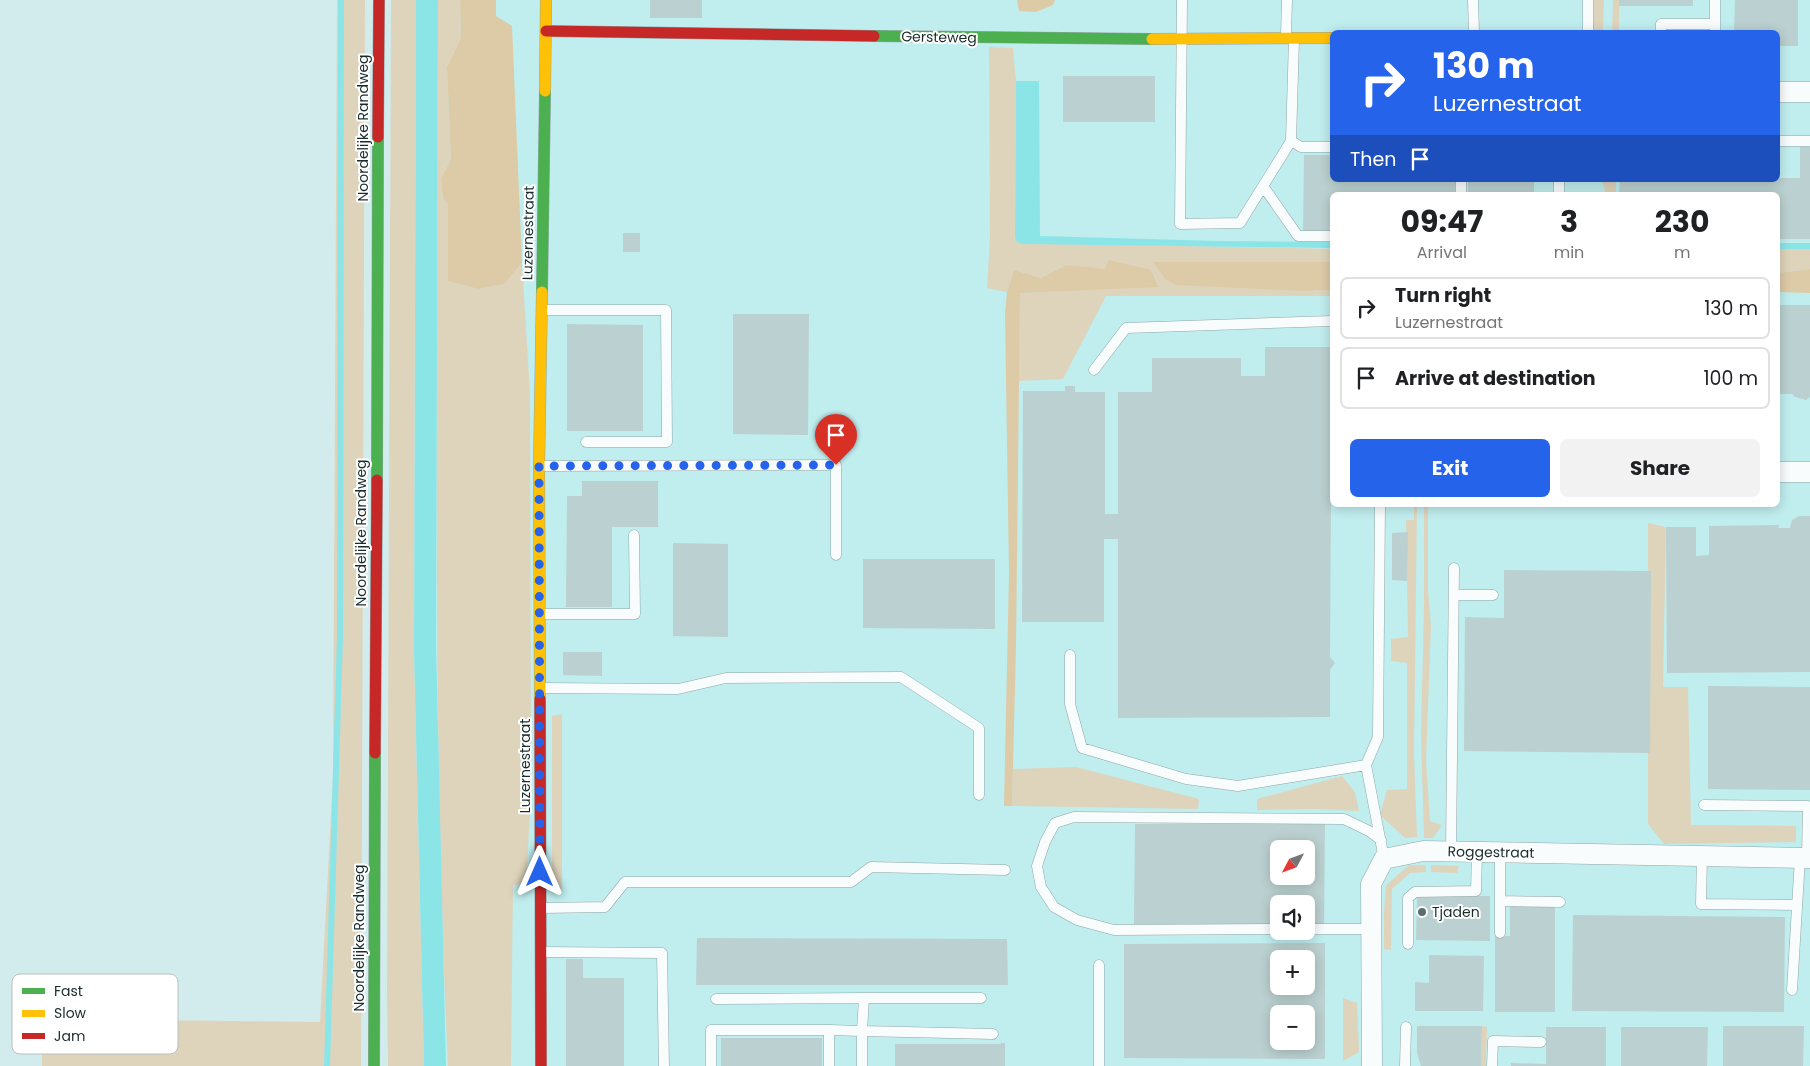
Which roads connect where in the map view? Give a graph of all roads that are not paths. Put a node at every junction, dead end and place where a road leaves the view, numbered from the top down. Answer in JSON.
{"nodes":[{"id":1,"x":379,"y":0,"type":"edge"},
{"id":2,"x":546,"y":0,"type":"edge"},
{"id":3,"x":1182,"y":0,"type":"edge"},
{"id":4,"x":1287,"y":0,"type":"edge"},
{"id":5,"x":1473,"y":0,"type":"edge"},
{"id":6,"x":1588,"y":0,"type":"edge"},
{"id":7,"x":1715,"y":0,"type":"edge"},
{"id":8,"x":1715,"y":28,"type":"edge"},
{"id":9,"x":1474,"y":30,"type":"edge"},
{"id":10,"x":1588,"y":30,"type":"edge"},
{"id":11,"x":1661,"y":30,"type":"edge"},
{"id":12,"x":546,"y":31,"type":"junction"},
{"id":13,"x":1290,"y":38,"type":"junction"},
{"id":14,"x":1330,"y":38,"type":"edge"},
{"id":15,"x":1183,"y":39,"type":"junction"},
{"id":16,"x":1780,"y":92,"type":"edge"},
{"id":17,"x":1810,"y":92,"type":"edge"},
{"id":18,"x":1291,"y":141,"type":"junction"},
{"id":19,"x":1780,"y":141,"type":"edge"},
{"id":20,"x":1810,"y":141,"type":"edge"},
{"id":21,"x":1330,"y":147,"type":"edge"},
{"id":22,"x":1263,"y":186,"type":"junction"},
{"id":23,"x":1330,"y":236,"type":"edge"},
{"id":24,"x":542,"y":310,"type":"junction"},
{"id":25,"x":1330,"y":321,"type":"edge"},
{"id":26,"x":1094,"y":370,"type":"dead end"},
{"id":27,"x":586,"y":442,"type":"dead end"},
{"id":28,"x":539,"y":466,"type":"junction"},
{"id":29,"x":1780,"y":472,"type":"edge"},
{"id":30,"x":1810,"y":472,"type":"edge"},
{"id":31,"x":1380,"y":507,"type":"edge"},
{"id":32,"x":634,"y":535,"type":"dead end"},
{"id":33,"x":836,"y":555,"type":"dead end"},
{"id":34,"x":1454,"y":568,"type":"dead end"},
{"id":35,"x":1454,"y":595,"type":"junction"},
{"id":36,"x":1493,"y":595,"type":"dead end"},
{"id":37,"x":540,"y":614,"type":"junction"},
{"id":38,"x":1070,"y":655,"type":"dead end"},
{"id":39,"x":540,"y":688,"type":"junction"},
{"id":40,"x":1366,"y":765,"type":"junction"},
{"id":41,"x":979,"y":795,"type":"dead end"},
{"id":42,"x":1704,"y":805,"type":"dead end"},
{"id":43,"x":1382,"y":849,"type":"junction"},
{"id":44,"x":1451,"y":852,"type":"junction"},
{"id":45,"x":1477,"y":852,"type":"junction"},
{"id":46,"x":1500,"y":852,"type":"junction"},
{"id":47,"x":1702,"y":856,"type":"junction"},
{"id":48,"x":1806,"y":858,"type":"edge"},
{"id":49,"x":1005,"y":870,"type":"dead end"},
{"id":50,"x":1500,"y":901,"type":"junction"},
{"id":51,"x":1560,"y":902,"type":"dead end"},
{"id":52,"x":1797,"y":905,"type":"junction"},
{"id":53,"x":540,"y":908,"type":"junction"},
{"id":54,"x":1270,"y":929,"type":"edge"},
{"id":55,"x":1315,"y":929,"type":"edge"},
{"id":56,"x":1371,"y":929,"type":"junction"},
{"id":57,"x":1500,"y":933,"type":"dead end"},
{"id":58,"x":1408,"y":944,"type":"dead end"},
{"id":59,"x":540,"y":952,"type":"junction"},
{"id":60,"x":1099,"y":965,"type":"dead end"},
{"id":61,"x":1792,"y":990,"type":"dead end"},
{"id":62,"x":864,"y":998,"type":"junction"},
{"id":63,"x":981,"y":998,"type":"dead end"},
{"id":64,"x":716,"y":999,"type":"dead end"},
{"id":65,"x":1406,"y":1027,"type":"dead end"},
{"id":66,"x":829,"y":1030,"type":"junction"},
{"id":67,"x":862,"y":1031,"type":"junction"},
{"id":68,"x":994,"y":1034,"type":"dead end"},
{"id":69,"x":1541,"y":1042,"type":"dead end"},
{"id":70,"x":374,"y":1066,"type":"edge"},
{"id":71,"x":541,"y":1066,"type":"edge"},
{"id":72,"x":664,"y":1066,"type":"edge"},
{"id":73,"x":711,"y":1066,"type":"edge"},
{"id":74,"x":829,"y":1066,"type":"edge"},
{"id":75,"x":862,"y":1066,"type":"edge"},
{"id":76,"x":1099,"y":1066,"type":"edge"},
{"id":77,"x":1372,"y":1066,"type":"edge"},
{"id":78,"x":1405,"y":1066,"type":"edge"},
{"id":79,"x":1492,"y":1066,"type":"edge"}],
"edges":[{"from":1,"to":70,"type":"street","name":"Noordelijke Randweg"},
{"from":2,"to":12,"type":"street","name":"Luzernestraat"},
{"from":3,"to":15,"type":"lane"},
{"from":4,"to":13,"type":"lane"},
{"from":5,"to":9,"type":"lane"},
{"from":6,"to":10,"type":"lane"},
{"from":7,"to":8,"type":"lane"},
{"from":8,"to":11,"type":"lane"},
{"from":12,"to":15,"type":"street","name":"Gersteweg"},
{"from":12,"to":24,"type":"street","name":"Luzernestraat"},
{"from":13,"to":14,"type":"street","name":"Gersteweg"},
{"from":13,"to":15,"type":"street","name":"Gersteweg"},
{"from":13,"to":18,"type":"lane"},
{"from":15,"to":22,"type":"lane"},
{"from":16,"to":17,"type":"street"},
{"from":18,"to":21,"type":"lane"},
{"from":18,"to":22,"type":"lane"},
{"from":19,"to":20,"type":"lane"},
{"from":22,"to":23,"type":"lane"},
{"from":24,"to":27,"type":"lane"},
{"from":24,"to":28,"type":"street","name":"Luzernestraat"},
{"from":25,"to":26,"type":"lane"},
{"from":28,"to":33,"type":"lane"},
{"from":28,"to":37,"type":"street","name":"Luzernestraat"},
{"from":29,"to":30,"type":"street"},
{"from":31,"to":40,"type":"lane"},
{"from":32,"to":37,"type":"lane"},
{"from":34,"to":35,"type":"lane"},
{"from":35,"to":36,"type":"lane"},
{"from":35,"to":44,"type":"lane"},
{"from":37,"to":39,"type":"street","name":"Luzernestraat"},
{"from":38,"to":40,"type":"lane"},
{"from":39,"to":41,"type":"lane"},
{"from":39,"to":53,"type":"street","name":"Luzernestraat"},
{"from":40,"to":43,"type":"lane"},
{"from":42,"to":48,"type":"lane"},
{"from":43,"to":44,"type":"street","name":"Roggestraat"},
{"from":43,"to":54,"type":"lane"},
{"from":43,"to":56,"type":"street"},
{"from":44,"to":45,"type":"street","name":"Roggestraat"},
{"from":45,"to":46,"type":"street","name":"Roggestraat"},
{"from":45,"to":58,"type":"lane"},
{"from":46,"to":47,"type":"street","name":"Roggestraat"},
{"from":46,"to":50,"type":"lane"},
{"from":47,"to":48,"type":"street","name":"Roggestraat"},
{"from":47,"to":52,"type":"lane"},
{"from":48,"to":52,"type":"lane"},
{"from":49,"to":53,"type":"lane"},
{"from":50,"to":51,"type":"lane"},
{"from":50,"to":57,"type":"lane"},
{"from":52,"to":61,"type":"lane"},
{"from":53,"to":59,"type":"street","name":"Luzernestraat"},
{"from":55,"to":56,"type":"lane"},
{"from":56,"to":77,"type":"street"},
{"from":59,"to":71,"type":"street","name":"Luzernestraat"},
{"from":59,"to":72,"type":"lane"},
{"from":60,"to":76,"type":"lane"},
{"from":62,"to":63,"type":"lane"},
{"from":62,"to":64,"type":"lane"},
{"from":62,"to":67,"type":"lane"},
{"from":65,"to":78,"type":"lane"},
{"from":66,"to":67,"type":"lane"},
{"from":66,"to":73,"type":"lane"},
{"from":66,"to":74,"type":"lane"},
{"from":67,"to":68,"type":"lane"},
{"from":67,"to":75,"type":"lane"},
{"from":69,"to":79,"type":"lane"}]}
